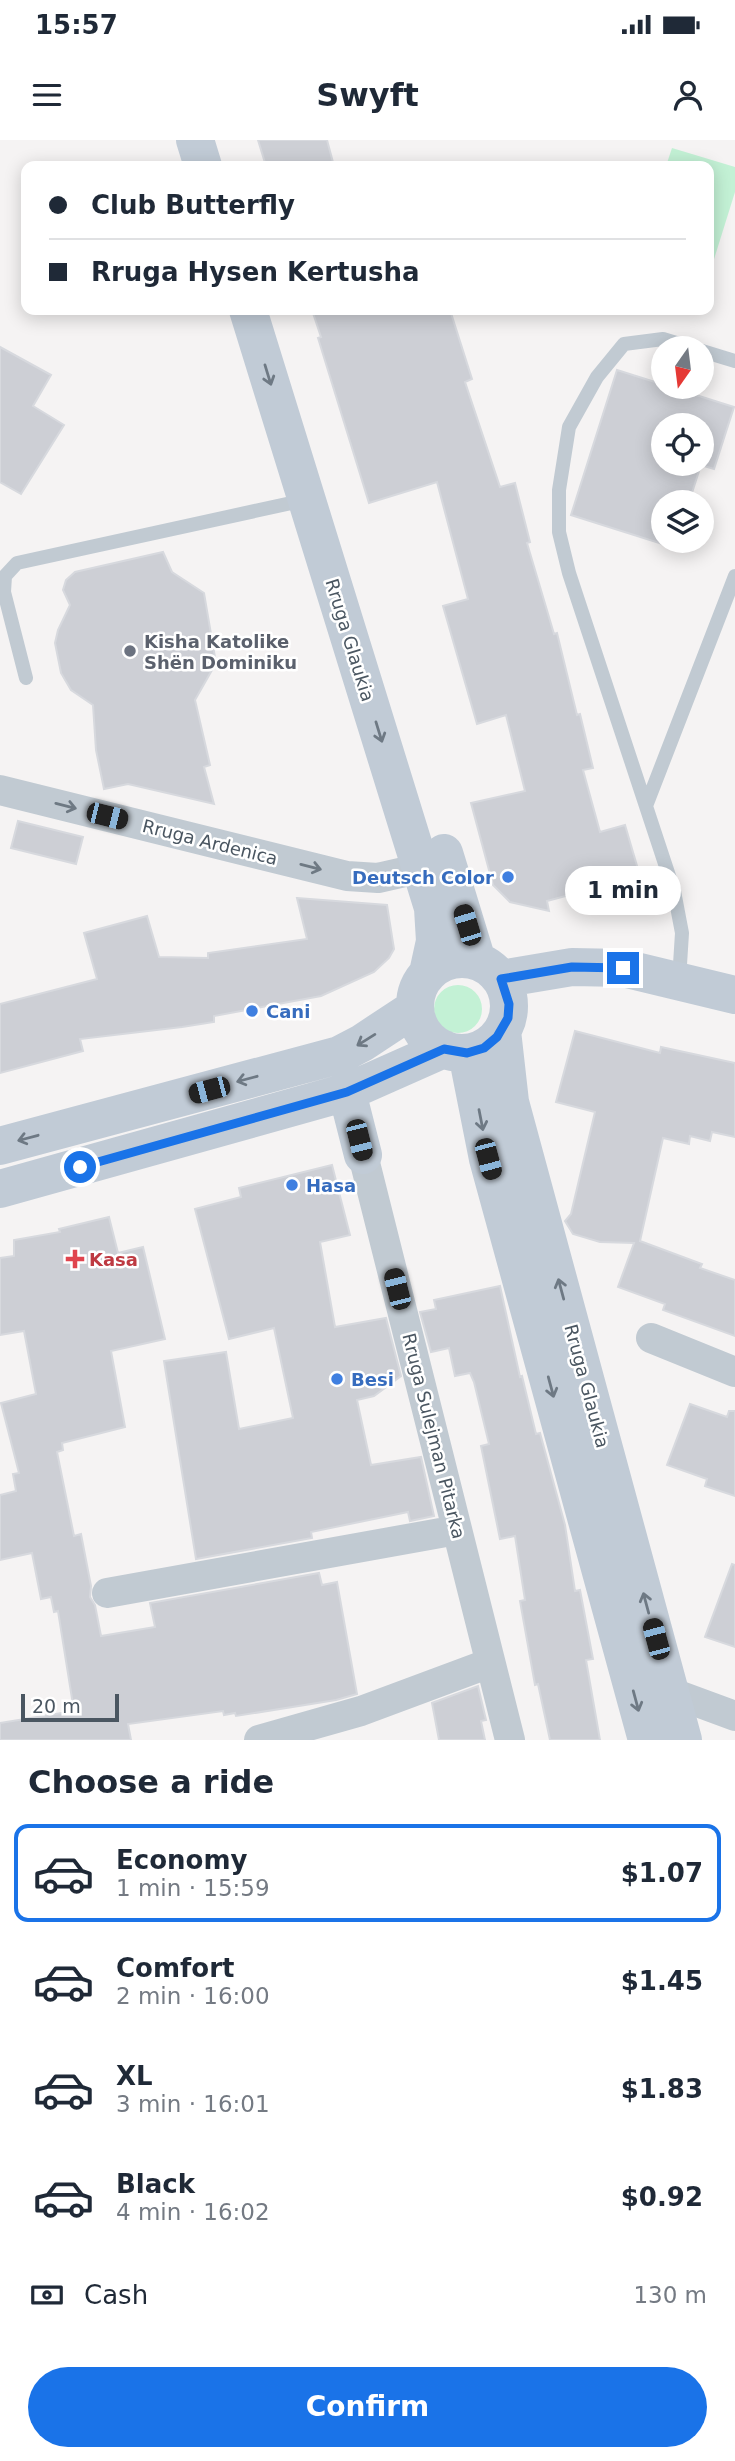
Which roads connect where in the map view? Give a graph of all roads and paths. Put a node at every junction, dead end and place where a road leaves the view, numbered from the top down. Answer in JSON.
{"nodes":[{"id":1,"x":195,"y":140,"type":"edge"},
{"id":2,"x":222,"y":140,"type":"edge"},
{"id":3,"x":201,"y":161,"type":"edge"},
{"id":4,"x":229,"y":161,"type":"edge"},
{"id":5,"x":250,"y":315,"type":"edge"},
{"id":6,"x":277,"y":315,"type":"edge"},
{"id":7,"x":651,"y":341,"type":"edge"},
{"id":8,"x":714,"y":355,"type":"edge"},
{"id":9,"x":735,"y":361,"type":"edge"},
{"id":10,"x":306,"y":499,"type":"junction"},
{"id":11,"x":735,"y":576,"type":"edge"},
{"id":12,"x":26,"y":678,"type":"dead end"},
{"id":13,"x":0,"y":790,"type":"edge"},
{"id":14,"x":646,"y":806,"type":"junction"},
{"id":15,"x":422,"y":868,"type":"junction"},
{"id":16,"x":489,"y":970,"type":"junction"},
{"id":17,"x":428,"y":973,"type":"junction"},
{"id":18,"x":679,"y":982,"type":"junction"},
{"id":19,"x":735,"y":995,"type":"edge"},
{"id":20,"x":415,"y":1008,"type":"junction"},
{"id":21,"x":502,"y":1031,"type":"junction"},
{"id":22,"x":455,"y":1051,"type":"junction"},
{"id":23,"x":347,"y":1092,"type":"junction"},
{"id":24,"x":0,"y":1146,"type":"edge"},
{"id":25,"x":363,"y":1155,"type":"joint"},
{"id":26,"x":0,"y":1189,"type":"edge"},
{"id":27,"x":650,"y":1338,"type":"dead end"},
{"id":28,"x":735,"y":1372,"type":"edge"},
{"id":29,"x":457,"y":1530,"type":"junction"},
{"id":30,"x":107,"y":1592,"type":"dead end"},
{"id":31,"x":490,"y":1663,"type":"junction"},
{"id":32,"x":670,"y":1692,"type":"junction"},
{"id":33,"x":735,"y":1716,"type":"edge"},
{"id":34,"x":259,"y":1740,"type":"edge"},
{"id":35,"x":510,"y":1740,"type":"edge"},
{"id":36,"x":647,"y":1740,"type":"edge"},
{"id":37,"x":683,"y":1740,"type":"edge"}],
"edges":[{"from":1,"to":3,"type":"main road"},
{"from":2,"to":4,"type":"main road"},
{"from":5,"to":10,"type":"main road","name":"Rruga Glaukia","one_way":true},
{"from":6,"to":16,"type":"main road","name":"Rruga Glaukia"},
{"from":7,"to":14,"type":"lane"},
{"from":8,"to":9,"type":"lane"},
{"from":10,"to":12,"type":"lane"},
{"from":10,"to":15,"type":"main road","name":"Rruga Glaukia","one_way":true},
{"from":11,"to":14,"type":"lane"},
{"from":13,"to":15,"type":"street","name":"Rruga Ardenica","one_way":true},
{"from":14,"to":18,"type":"lane"},
{"from":15,"to":17,"type":"main road","name":"Rruga Glaukia"},
{"from":16,"to":17,"type":"main road"},
{"from":16,"to":18,"type":"main road"},
{"from":16,"to":21,"type":"main road"},
{"from":17,"to":20,"type":"main road"},
{"from":18,"to":19,"type":"main road"},
{"from":20,"to":22,"type":"main road"},
{"from":20,"to":24,"type":"main road","one_way":true},
{"from":21,"to":22,"type":"main road"},
{"from":32,"to":21,"type":"main road","name":"Rruga Glaukia","one_way":true},
{"from":22,"to":23,"type":"main road"},
{"from":22,"to":36,"type":"main road","name":"Rruga Glaukia","one_way":true},
{"from":23,"to":25,"type":"main road","name":"Rruga Sulejman Pitarka"},
{"from":23,"to":26,"type":"main road"},
{"from":25,"to":29,"type":"street","name":"Rruga Sulejman Pitarka"},
{"from":27,"to":28,"type":"street"},
{"from":29,"to":30,"type":"street"},
{"from":29,"to":31,"type":"street","name":"Rruga Sulejman Pitarka"},
{"from":31,"to":34,"type":"street"},
{"from":31,"to":35,"type":"street","name":"Rruga Sulejman Pitarka"},
{"from":32,"to":33,"type":"street"},
{"from":32,"to":37,"type":"main road","name":"Rruga Glaukia"}]}
